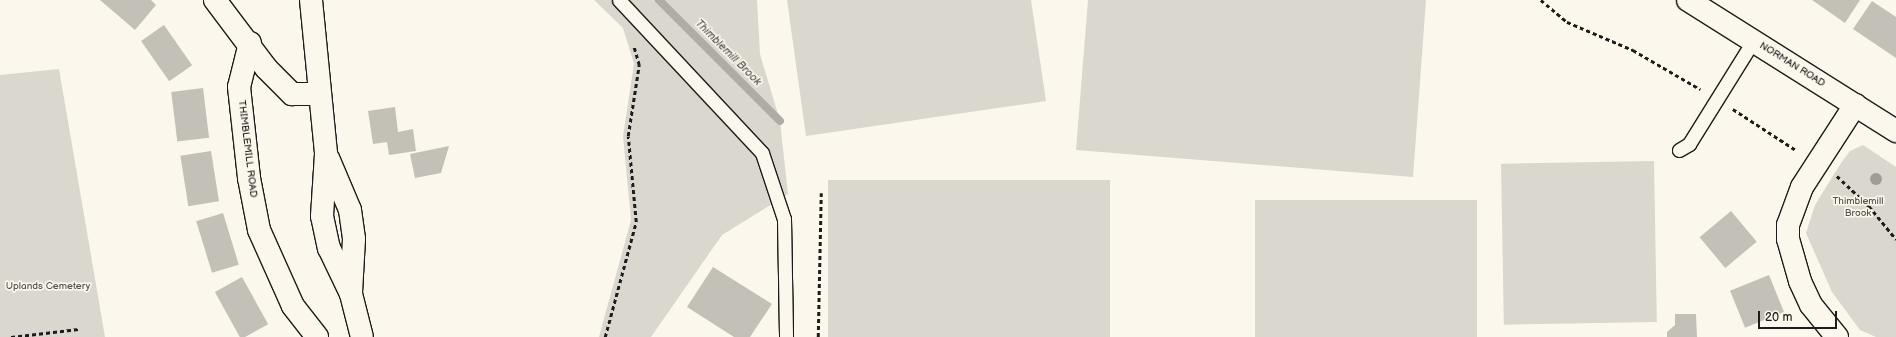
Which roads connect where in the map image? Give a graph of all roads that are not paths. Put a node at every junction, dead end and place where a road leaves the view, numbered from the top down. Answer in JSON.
{"nodes":[{"id":1,"x":215,"y":0,"type":"edge"},
{"id":2,"x":311,"y":0,"type":"edge"},
{"id":3,"x":619,"y":0,"type":"edge"},
{"id":4,"x":1688,"y":0,"type":"edge"},
{"id":5,"x":1753,"y":41,"type":"junction"},
{"id":6,"x":250,"y":44,"type":"junction"},
{"id":7,"x":318,"y":94,"type":"junction"},
{"id":8,"x":1855,"y":105,"type":"junction"},
{"id":9,"x":1896,"y":132,"type":"edge"},
{"id":10,"x":1679,"y":150,"type":"dead end"},
{"id":11,"x":326,"y":154,"type":"junction"},
{"id":12,"x":351,"y":294,"type":"junction"},
{"id":13,"x":317,"y":337,"type":"edge"},
{"id":14,"x":362,"y":337,"type":"edge"},
{"id":15,"x":786,"y":337,"type":"edge"},
{"id":16,"x":1837,"y":337,"type":"edge"}],
"edges":[{"from":1,"to":6,"type":"street"},
{"from":2,"to":7,"type":"street"},
{"from":3,"to":15,"type":"lane"},
{"from":4,"to":5,"type":"street","name":"NORMAN ROAD"},
{"from":5,"to":8,"type":"street","name":"NORMAN ROAD"},
{"from":5,"to":10,"type":"lane"},
{"from":6,"to":7,"type":"street"},
{"from":6,"to":13,"type":"street","name":"THIMBLEMILL ROAD"},
{"from":7,"to":11,"type":"street"},
{"from":8,"to":9,"type":"street","name":"NORMAN ROAD"},
{"from":8,"to":16,"type":"street"},
{"from":11,"to":12,"type":"street"},
{"from":11,"to":12,"type":"street"},
{"from":12,"to":14,"type":"street"}]}
